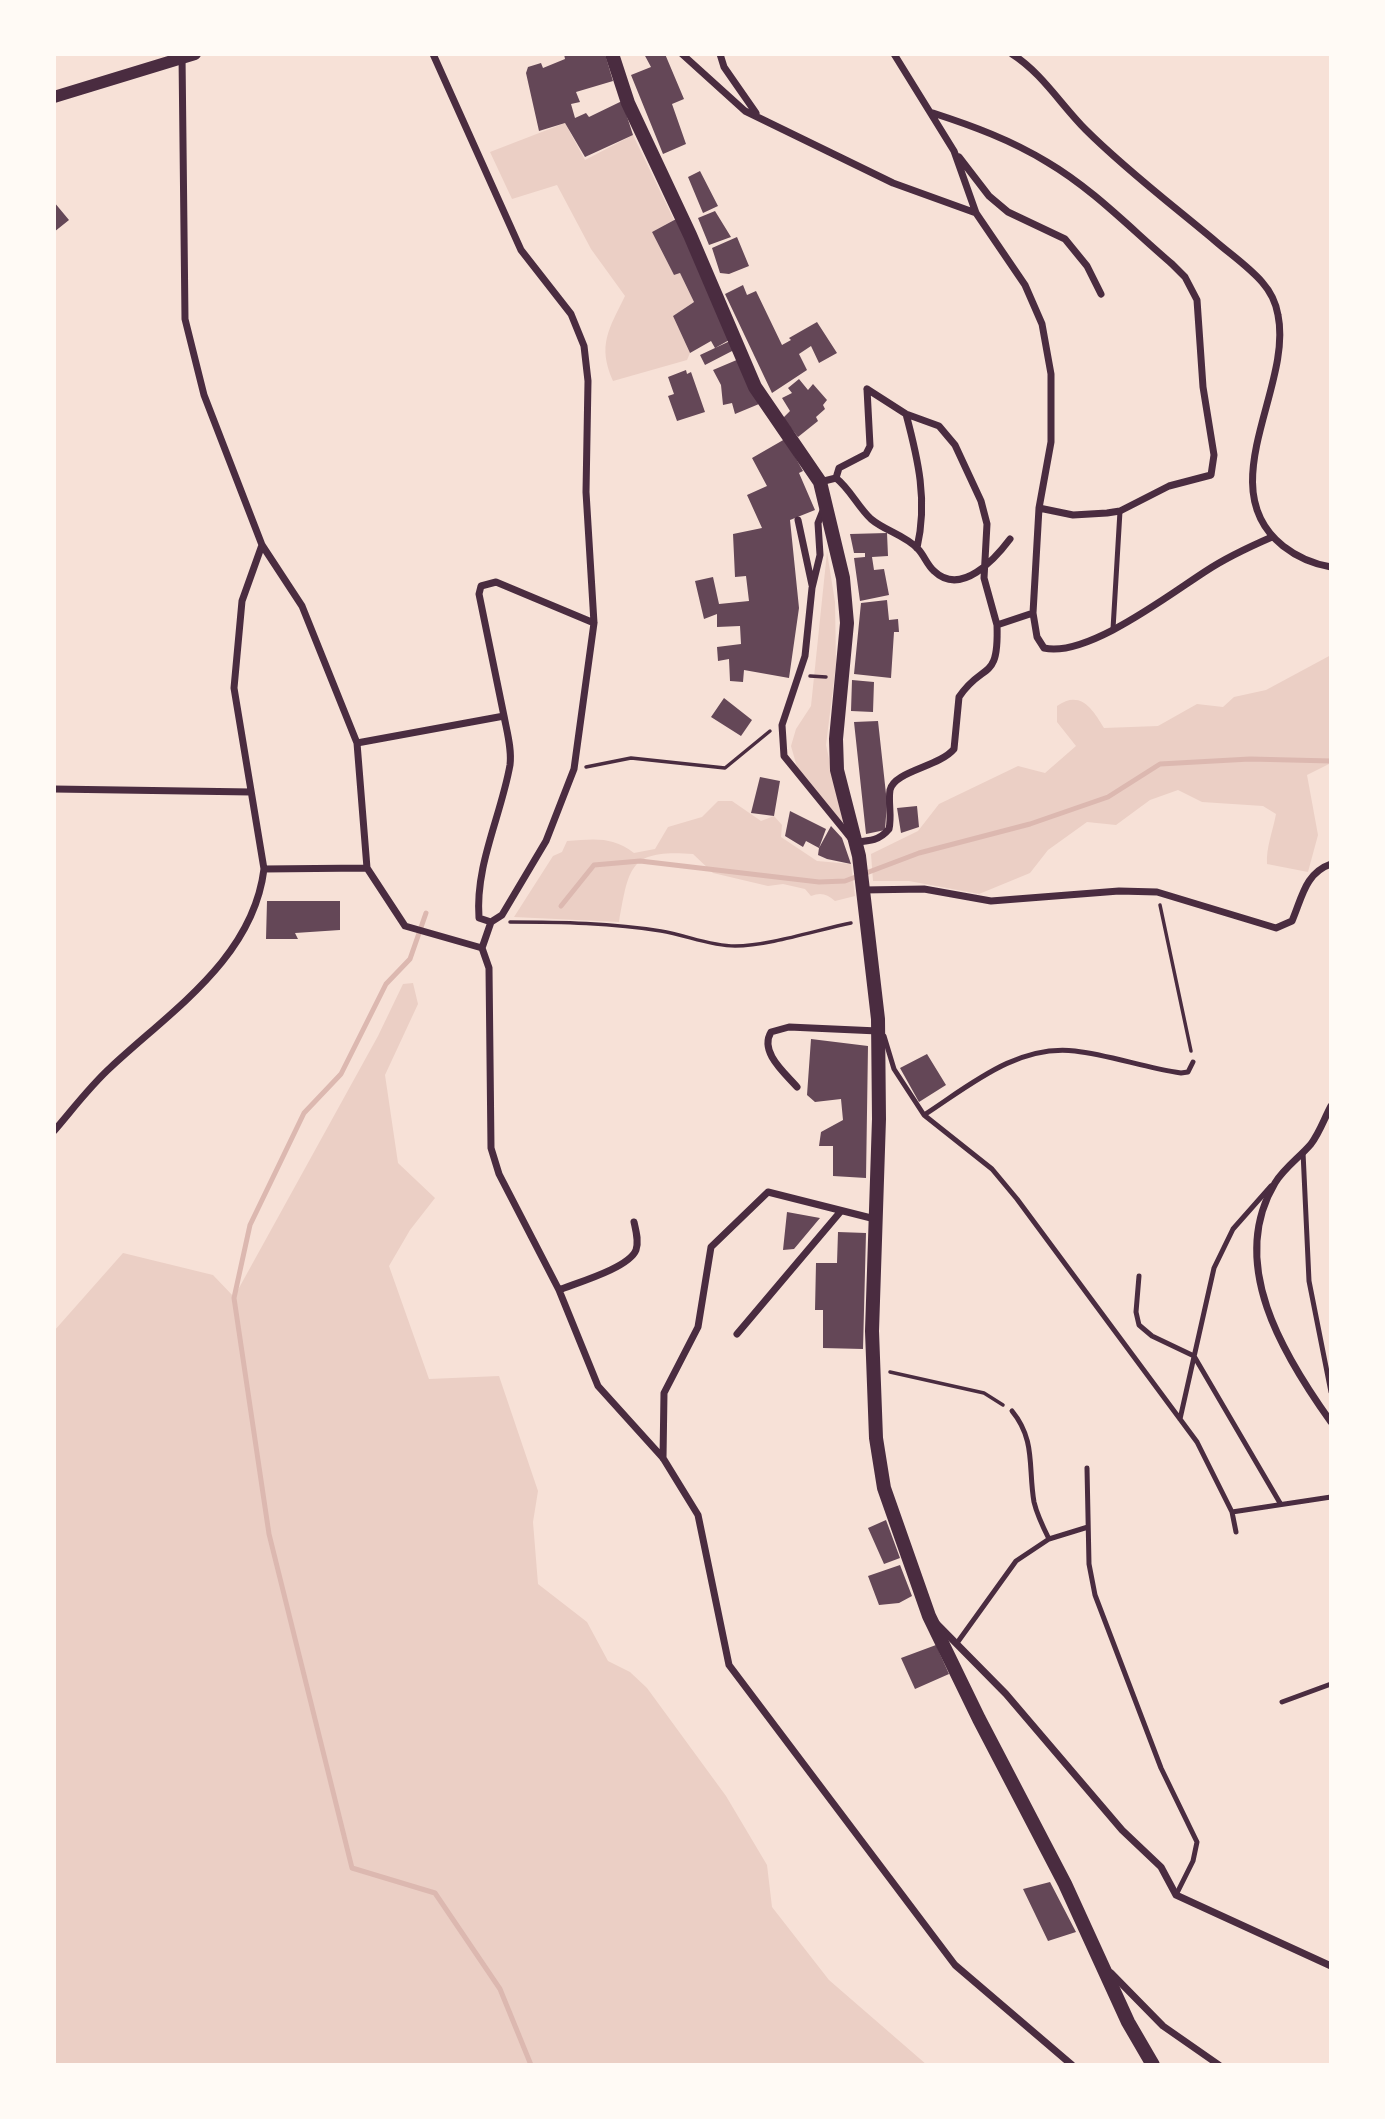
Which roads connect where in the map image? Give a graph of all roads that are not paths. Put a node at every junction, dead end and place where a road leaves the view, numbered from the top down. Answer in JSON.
{"nodes":[{"id":1,"x":433,"y":54,"type":"edge"},
{"id":2,"x":612,"y":54,"type":"edge"},
{"id":3,"x":682,"y":54,"type":"edge"},
{"id":4,"x":720,"y":54,"type":"edge"},
{"id":5,"x":894,"y":54,"type":"edge"},
{"id":6,"x":1012,"y":54,"type":"edge"},
{"id":7,"x":187,"y":55,"type":"edge"},
{"id":8,"x":54,"y":97,"type":"edge"},
{"id":9,"x":933,"y":113,"type":"junction"},
{"id":10,"x":756,"y":114,"type":"junction"},
{"id":11,"x":954,"y":151,"type":"junction"},
{"id":12,"x":976,"y":213,"type":"junction"},
{"id":13,"x":1101,"y":294,"type":"dead end"},
{"id":14,"x":906,"y":414,"type":"junction"},
{"id":15,"x":836,"y":478,"type":"junction"},
{"id":16,"x":820,"y":482,"type":"junction"},
{"id":17,"x":827,"y":503,"type":"junction"},
{"id":18,"x":1039,"y":508,"type":"junction"},
{"id":19,"x":1120,"y":511,"type":"junction"},
{"id":20,"x":799,"y":520,"type":"dead end"},
{"id":21,"x":1272,"y":537,"type":"junction"},
{"id":22,"x":1010,"y":539,"type":"dead end"},
{"id":23,"x":262,"y":545,"type":"junction"},
{"id":24,"x":917,"y":548,"type":"junction"},
{"id":25,"x":1331,"y":567,"type":"edge"},
{"id":26,"x":984,"y":569,"type":"junction"},
{"id":27,"x":812,"y":588,"type":"junction"},
{"id":28,"x":1033,"y":613,"type":"junction"},
{"id":29,"x":594,"y":623,"type":"junction"},
{"id":30,"x":997,"y":625,"type":"junction"},
{"id":31,"x":1113,"y":629,"type":"junction"},
{"id":32,"x":504,"y":716,"type":"junction"},
{"id":33,"x":357,"y":743,"type":"junction"},
{"id":34,"x":54,"y":789,"type":"edge"},
{"id":35,"x":251,"y":792,"type":"junction"},
{"id":36,"x":857,"y":849,"type":"junction"},
{"id":37,"x":1331,"y":863,"type":"edge"},
{"id":38,"x":367,"y":868,"type":"junction"},
{"id":39,"x":264,"y":869,"type":"junction"},
{"id":40,"x":863,"y":884,"type":"junction"},
{"id":41,"x":491,"y":922,"type":"junction"},
{"id":42,"x":482,"y":948,"type":"junction"},
{"id":43,"x":878,"y":1025,"type":"junction"},
{"id":44,"x":1193,"y":1062,"type":"road end"},
{"id":45,"x":797,"y":1087,"type":"dead end"},
{"id":46,"x":1331,"y":1106,"type":"edge"},
{"id":47,"x":924,"y":1115,"type":"junction"},
{"id":48,"x":54,"y":1130,"type":"edge"},
{"id":49,"x":1303,"y":1152,"type":"junction"},
{"id":50,"x":1277,"y":1180,"type":"junction"},
{"id":51,"x":841,"y":1211,"type":"junction"},
{"id":52,"x":875,"y":1219,"type":"junction"},
{"id":53,"x":634,"y":1222,"type":"dead end"},
{"id":54,"x":1139,"y":1276,"type":"dead end"},
{"id":55,"x":559,"y":1290,"type":"junction"},
{"id":56,"x":737,"y":1334,"type":"dead end"},
{"id":57,"x":1194,"y":1356,"type":"junction"},
{"id":58,"x":1331,"y":1392,"type":"edge"},
{"id":59,"x":1012,"y":1411,"type":"road end"},
{"id":60,"x":1180,"y":1419,"type":"junction"},
{"id":61,"x":1331,"y":1422,"type":"edge"},
{"id":62,"x":663,"y":1458,"type":"junction"},
{"id":63,"x":1087,"y":1468,"type":"dead end"},
{"id":64,"x":1331,"y":1497,"type":"edge"},
{"id":65,"x":1280,"y":1503,"type":"junction"},
{"id":66,"x":1232,"y":1512,"type":"junction"},
{"id":67,"x":1088,"y":1527,"type":"junction"},
{"id":68,"x":1236,"y":1532,"type":"dead end"},
{"id":69,"x":1049,"y":1539,"type":"junction"},
{"id":70,"x":929,"y":1616,"type":"junction"},
{"id":71,"x":957,"y":1643,"type":"junction"},
{"id":72,"x":1331,"y":1684,"type":"edge"},
{"id":73,"x":1282,"y":1702,"type":"dead end"},
{"id":74,"x":1176,"y":1895,"type":"junction"},
{"id":75,"x":1104,"y":1966,"type":"junction"},
{"id":76,"x":1331,"y":1966,"type":"edge"},
{"id":77,"x":1072,"y":2065,"type":"edge"},
{"id":78,"x":1153,"y":2065,"type":"edge"},
{"id":79,"x":1219,"y":2065,"type":"edge"}],
"edges":[{"from":1,"to":29,"type":"street"},
{"from":2,"to":16,"type":"main road"},
{"from":3,"to":10,"type":"street"},
{"from":4,"to":10,"type":"street"},
{"from":5,"to":9,"type":"street"},
{"from":6,"to":21,"type":"street"},
{"from":7,"to":8,"type":"street"},
{"from":7,"to":23,"type":"street"},
{"from":9,"to":11,"type":"street"},
{"from":9,"to":19,"type":"street"},
{"from":10,"to":12,"type":"street"},
{"from":11,"to":12,"type":"street"},
{"from":11,"to":13,"type":"street"},
{"from":12,"to":18,"type":"street"},
{"from":14,"to":15,"type":"street"},
{"from":14,"to":24,"type":"street"},
{"from":14,"to":26,"type":"street"},
{"from":15,"to":16,"type":"street"},
{"from":15,"to":24,"type":"street"},
{"from":16,"to":17,"type":"main road"},
{"from":17,"to":27,"type":"street"},
{"from":17,"to":36,"type":"main road"},
{"from":18,"to":19,"type":"street"},
{"from":18,"to":28,"type":"street"},
{"from":19,"to":31,"type":"lane"},
{"from":20,"to":27,"type":"street"},
{"from":21,"to":25,"type":"street"},
{"from":21,"to":31,"type":"street"},
{"from":22,"to":26,"type":"street"},
{"from":23,"to":33,"type":"street"},
{"from":23,"to":35,"type":"street"},
{"from":24,"to":26,"type":"street"},
{"from":26,"to":30,"type":"street"},
{"from":27,"to":36,"type":"street"},
{"from":28,"to":30,"type":"street"},
{"from":28,"to":31,"type":"street"},
{"from":29,"to":32,"type":"street"},
{"from":29,"to":41,"type":"street"},
{"from":30,"to":36,"type":"street"},
{"from":32,"to":33,"type":"street"},
{"from":32,"to":41,"type":"street"},
{"from":33,"to":38,"type":"street"},
{"from":34,"to":35,"type":"street"},
{"from":35,"to":39,"type":"street"},
{"from":36,"to":40,"type":"main road"},
{"from":37,"to":40,"type":"street"},
{"from":38,"to":39,"type":"street"},
{"from":38,"to":42,"type":"street"},
{"from":39,"to":48,"type":"street"},
{"from":40,"to":43,"type":"main road"},
{"from":41,"to":42,"type":"street"},
{"from":42,"to":55,"type":"street"},
{"from":43,"to":45,"type":"street"},
{"from":43,"to":47,"type":"lane"},
{"from":43,"to":52,"type":"main road"},
{"from":44,"to":47,"type":"lane"},
{"from":46,"to":49,"type":"street"},
{"from":47,"to":60,"type":"lane"},
{"from":49,"to":50,"type":"street"},
{"from":49,"to":58,"type":"lane"},
{"from":50,"to":57,"type":"lane"},
{"from":50,"to":61,"type":"street"},
{"from":51,"to":52,"type":"street"},
{"from":51,"to":56,"type":"street"},
{"from":51,"to":62,"type":"street"},
{"from":52,"to":70,"type":"main road"},
{"from":53,"to":55,"type":"street"},
{"from":54,"to":57,"type":"lane"},
{"from":55,"to":62,"type":"street"},
{"from":57,"to":60,"type":"lane"},
{"from":57,"to":65,"type":"lane"},
{"from":59,"to":69,"type":"lane"},
{"from":60,"to":66,"type":"lane"},
{"from":62,"to":77,"type":"street"},
{"from":63,"to":67,"type":"lane"},
{"from":64,"to":65,"type":"lane"},
{"from":65,"to":66,"type":"lane"},
{"from":66,"to":68,"type":"lane"},
{"from":67,"to":69,"type":"lane"},
{"from":67,"to":74,"type":"lane"},
{"from":69,"to":71,"type":"lane"},
{"from":70,"to":71,"type":"street"},
{"from":70,"to":75,"type":"main road"},
{"from":71,"to":74,"type":"street"},
{"from":72,"to":73,"type":"lane"},
{"from":74,"to":76,"type":"street"},
{"from":75,"to":78,"type":"main road"},
{"from":75,"to":79,"type":"street"}]}
